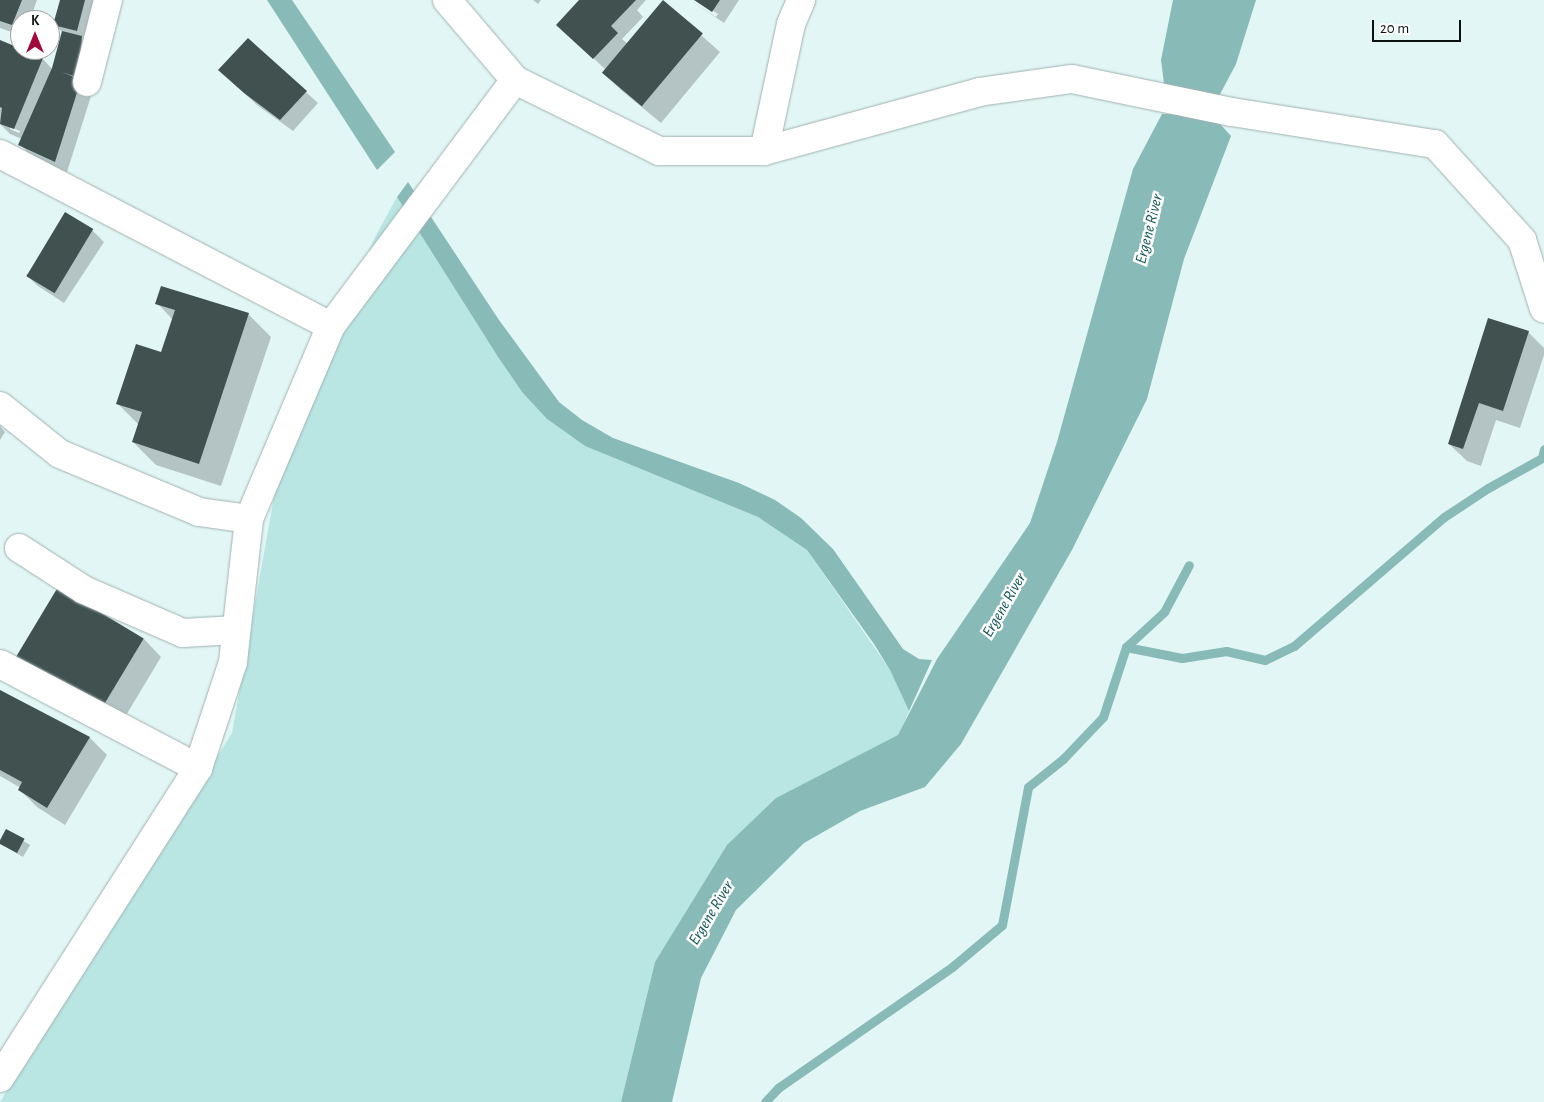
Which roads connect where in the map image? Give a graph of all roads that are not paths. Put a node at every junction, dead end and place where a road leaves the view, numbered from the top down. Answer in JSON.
{"nodes":[{"id":1,"x":108,"y":0,"type":"edge"},
{"id":2,"x":447,"y":0,"type":"edge"},
{"id":3,"x":801,"y":0,"type":"edge"},
{"id":4,"x":515,"y":80,"type":"junction"},
{"id":5,"x":87,"y":82,"type":"dead end"},
{"id":6,"x":764,"y":151,"type":"junction"},
{"id":7,"x":0,"y":154,"type":"edge"},
{"id":8,"x":1544,"y":308,"type":"edge"},
{"id":9,"x":331,"y":326,"type":"junction"},
{"id":10,"x":0,"y":406,"type":"edge"},
{"id":11,"x":249,"y":519,"type":"junction"},
{"id":12,"x":20,"y":548,"type":"dead end"},
{"id":13,"x":236,"y":630,"type":"junction"},
{"id":14,"x":0,"y":664,"type":"edge"},
{"id":15,"x":198,"y":768,"type":"junction"},
{"id":16,"x":0,"y":1078,"type":"edge"}],
"edges":[{"from":1,"to":5,"type":"street"},
{"from":2,"to":4,"type":"street"},
{"from":3,"to":6,"type":"street"},
{"from":4,"to":6,"type":"street"},
{"from":4,"to":9,"type":"street"},
{"from":6,"to":8,"type":"street"},
{"from":7,"to":9,"type":"street"},
{"from":9,"to":11,"type":"street"},
{"from":10,"to":11,"type":"street"},
{"from":11,"to":13,"type":"street"},
{"from":12,"to":13,"type":"street"},
{"from":13,"to":15,"type":"street"},
{"from":14,"to":15,"type":"street"},
{"from":15,"to":16,"type":"street"}]}
